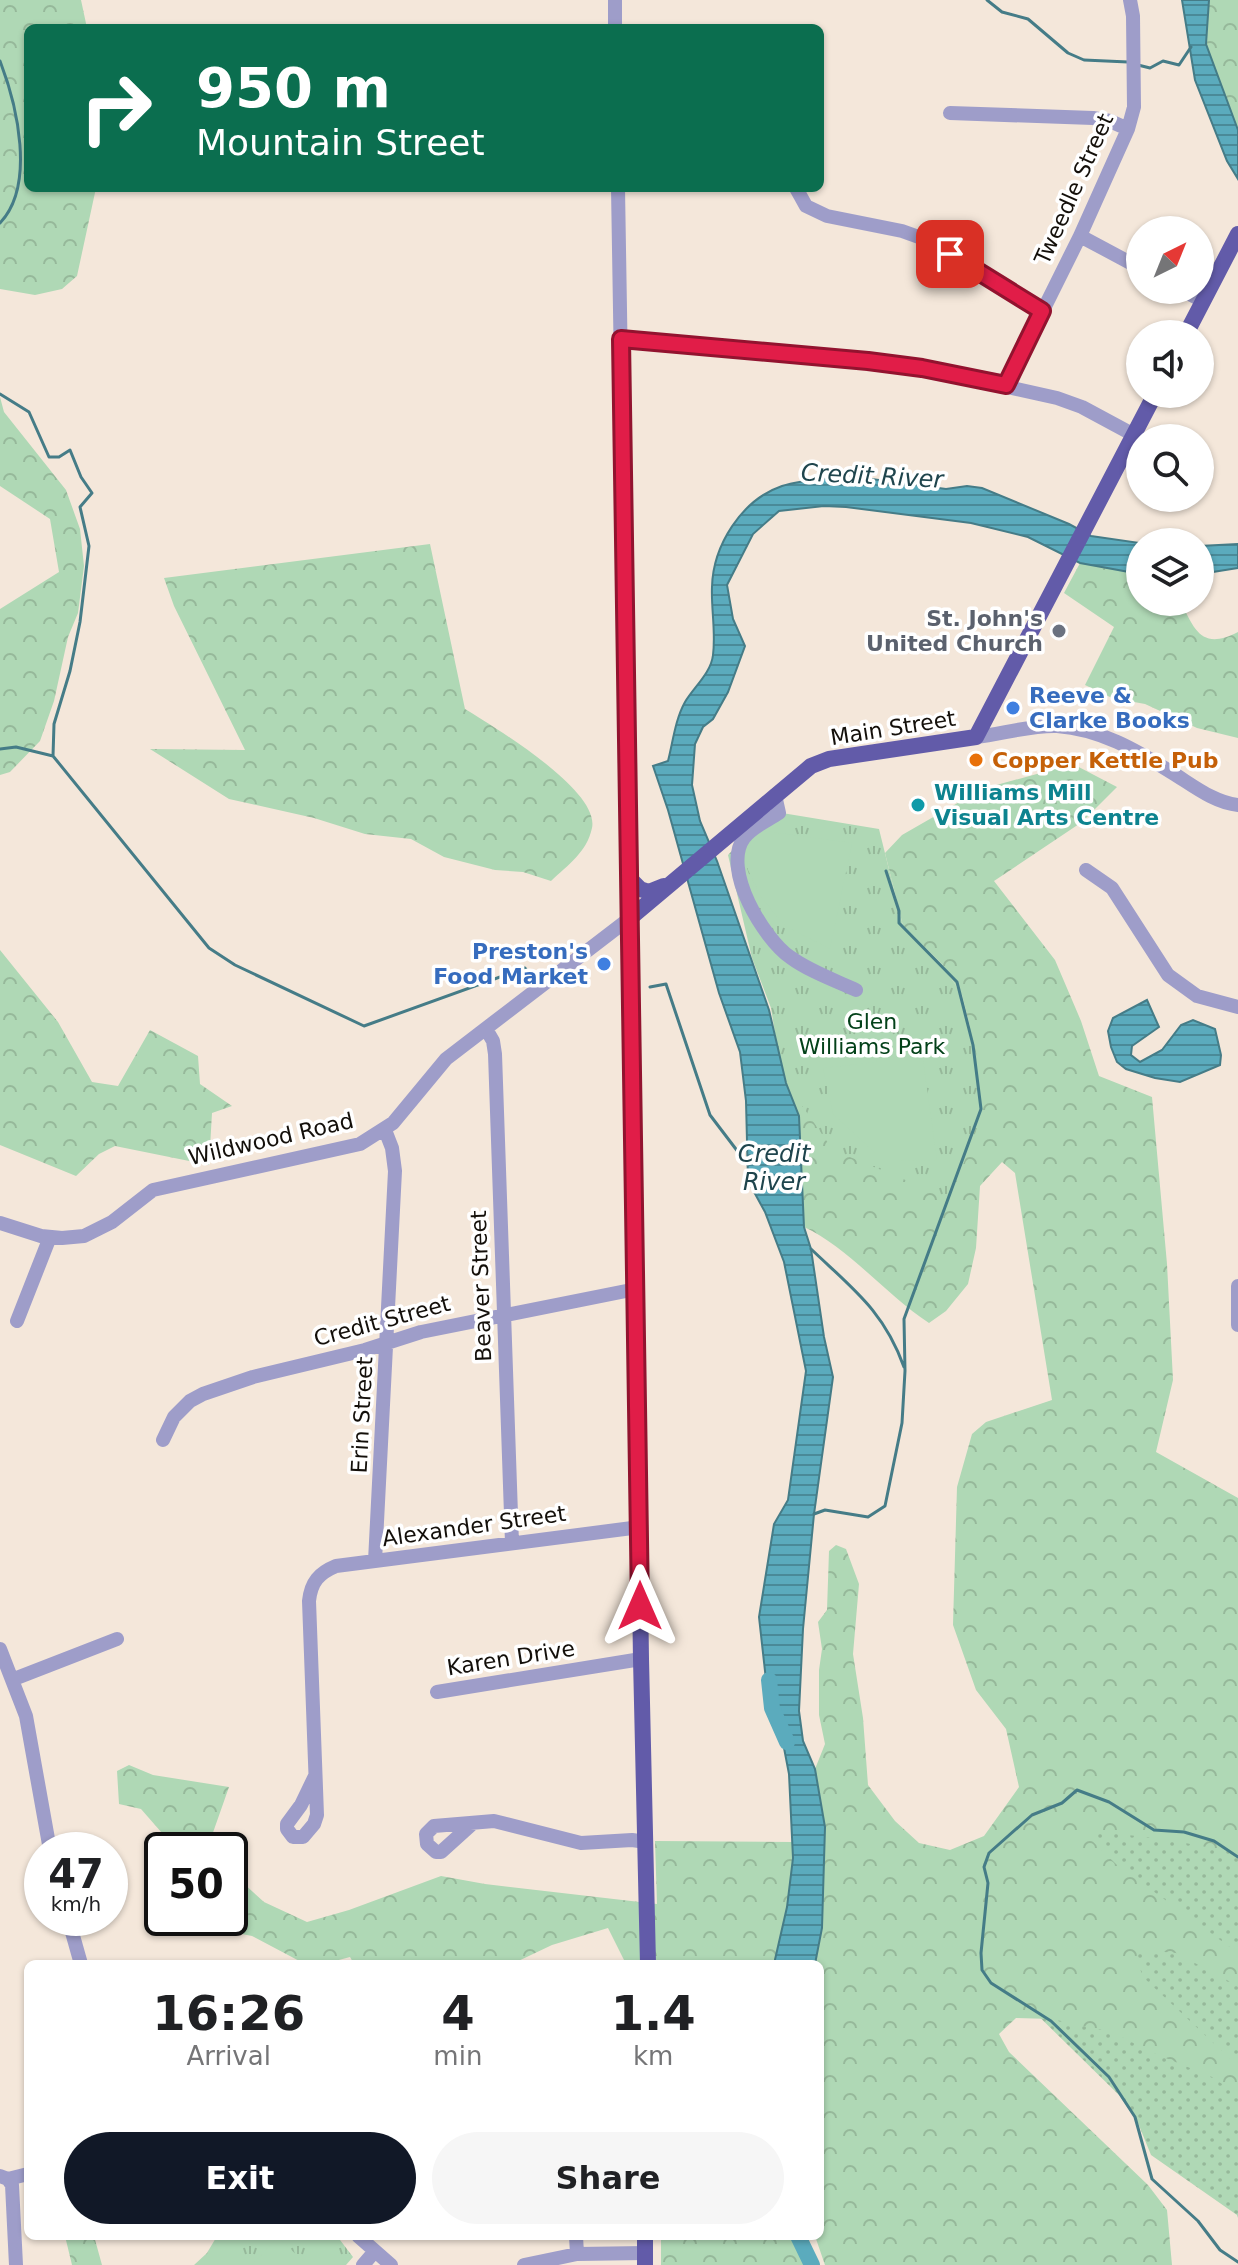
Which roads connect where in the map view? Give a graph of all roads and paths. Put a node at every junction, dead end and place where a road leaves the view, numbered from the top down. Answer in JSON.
{"nodes":[{"id":1,"x":615,"y":0,"type":"edge"},
{"id":2,"x":1130,"y":0,"type":"edge"},
{"id":3,"x":615,"y":24,"type":"edge"},
{"id":4,"x":950,"y":113,"type":"dead end"},
{"id":5,"x":1128,"y":129,"type":"junction"},
{"id":6,"x":618,"y":192,"type":"edge"},
{"id":7,"x":798,"y":192,"type":"edge"},
{"id":8,"x":1238,"y":234,"type":"edge"},
{"id":9,"x":1080,"y":236,"type":"junction"},
{"id":10,"x":1126,"y":261,"type":"edge"},
{"id":11,"x":1214,"y":280,"type":"edge"},
{"id":12,"x":1042,"y":311,"type":"junction"},
{"id":13,"x":621,"y":339,"type":"junction"},
{"id":14,"x":1006,"y":385,"type":"junction"},
{"id":15,"x":1126,"y":431,"type":"edge"},
{"id":16,"x":1126,"y":450,"type":"edge"},
{"id":17,"x":976,"y":737,"type":"junction"},
{"id":18,"x":775,"y":795,"type":"junction"},
{"id":19,"x":1238,"y":805,"type":"edge"},
{"id":20,"x":1086,"y":870,"type":"dead end"},
{"id":21,"x":677,"y":878,"type":"junction"},
{"id":22,"x":630,"y":879,"type":"junction"},
{"id":23,"x":630,"y":918,"type":"junction"},
{"id":24,"x":856,"y":990,"type":"dead end"},
{"id":25,"x":1238,"y":1007,"type":"edge"},
{"id":26,"x":486,"y":1029,"type":"junction"},
{"id":27,"x":385,"y":1130,"type":"junction"},
{"id":28,"x":0,"y":1223,"type":"edge"},
{"id":29,"x":50,"y":1237,"type":"junction"},
{"id":30,"x":1238,"y":1286,"type":"edge"},
{"id":31,"x":636,"y":1289,"type":"junction"},
{"id":32,"x":504,"y":1313,"type":"junction"},
{"id":33,"x":17,"y":1321,"type":"dead end"},
{"id":34,"x":1238,"y":1325,"type":"edge"},
{"id":35,"x":388,"y":1342,"type":"junction"},
{"id":36,"x":163,"y":1440,"type":"dead end"},
{"id":37,"x":640,"y":1527,"type":"junction"},
{"id":38,"x":512,"y":1543,"type":"junction"},
{"id":39,"x":375,"y":1561,"type":"junction"},
{"id":40,"x":117,"y":1639,"type":"dead end"},
{"id":41,"x":0,"y":1649,"type":"edge"},
{"id":42,"x":641,"y":1659,"type":"junction"},
{"id":43,"x":14,"y":1679,"type":"junction"},
{"id":44,"x":437,"y":1692,"type":"dead end"},
{"id":45,"x":315,"y":1776,"type":"dead end"},
{"id":46,"x":472,"y":1824,"type":"dead end"},
{"id":47,"x":47,"y":1832,"type":"edge"},
{"id":48,"x":646,"y":1842,"type":"junction"},
{"id":49,"x":73,"y":1936,"type":"edge"},
{"id":50,"x":80,"y":1960,"type":"edge"},
{"id":51,"x":648,"y":1960,"type":"edge"},
{"id":52,"x":24,"y":2175,"type":"edge"},
{"id":53,"x":4,"y":2178,"type":"edge"},
{"id":54,"x":363,"y":2240,"type":"edge"},
{"id":55,"x":576,"y":2240,"type":"edge"},
{"id":56,"x":375,"y":2251,"type":"junction"},
{"id":57,"x":645,"y":2251,"type":"edge"},
{"id":58,"x":577,"y":2254,"type":"junction"},
{"id":59,"x":16,"y":2265,"type":"edge"},
{"id":60,"x":363,"y":2265,"type":"edge"},
{"id":61,"x":391,"y":2265,"type":"edge"},
{"id":62,"x":524,"y":2265,"type":"edge"}],
"edges":[{"from":1,"to":3,"type":"street"},
{"from":2,"to":5,"type":"street","name":"Tweedle Street"},
{"from":4,"to":5,"type":"street"},
{"from":5,"to":9,"type":"street","name":"Tweedle Street"},
{"from":6,"to":13,"type":"street"},
{"from":7,"to":12,"type":"street"},
{"from":8,"to":11,"type":"main road"},
{"from":9,"to":10,"type":"street"},
{"from":9,"to":12,"type":"street","name":"Tweedle Street"},
{"from":12,"to":14,"type":"street","name":"Tweedle Street"},
{"from":13,"to":14,"type":"street"},
{"from":13,"to":22,"type":"street"},
{"from":14,"to":15,"type":"street"},
{"from":16,"to":17,"type":"main road","name":"Main Street"},
{"from":17,"to":18,"type":"main road","name":"Main Street"},
{"from":17,"to":19,"type":"street"},
{"from":18,"to":21,"type":"main road","name":"Main Street"},
{"from":18,"to":24,"type":"street"},
{"from":20,"to":25,"type":"street"},
{"from":21,"to":22,"type":"main road"},
{"from":21,"to":23,"type":"main road","name":"Main Street"},
{"from":22,"to":23,"type":"street"},
{"from":23,"to":26,"type":"street","name":"Wildwood Road"},
{"from":23,"to":31,"type":"main road"},
{"from":26,"to":27,"type":"street","name":"Wildwood Road"},
{"from":26,"to":32,"type":"street","name":"Beaver Street"},
{"from":27,"to":29,"type":"street","name":"Wildwood Road"},
{"from":27,"to":35,"type":"street","name":"Erin Street"},
{"from":28,"to":29,"type":"street","name":"Wildwood Road"},
{"from":29,"to":33,"type":"street"},
{"from":30,"to":34,"type":"street"},
{"from":31,"to":32,"type":"street","name":"Credit Street"},
{"from":31,"to":37,"type":"main road"},
{"from":32,"to":35,"type":"street","name":"Credit Street"},
{"from":32,"to":38,"type":"street","name":"Beaver Street"},
{"from":35,"to":36,"type":"street","name":"Credit Street"},
{"from":35,"to":39,"type":"street","name":"Erin Street"},
{"from":37,"to":38,"type":"street","name":"Alexander Street"},
{"from":37,"to":42,"type":"main road"},
{"from":38,"to":39,"type":"street","name":"Alexander Street"},
{"from":39,"to":45,"type":"street","name":"Alexander Street"},
{"from":40,"to":43,"type":"street"},
{"from":41,"to":43,"type":"street"},
{"from":42,"to":44,"type":"street","name":"Karen Drive"},
{"from":42,"to":48,"type":"main road"},
{"from":43,"to":47,"type":"street"},
{"from":46,"to":48,"type":"street"},
{"from":48,"to":51,"type":"main road"},
{"from":49,"to":50,"type":"street"},
{"from":52,"to":53,"type":"street"},
{"from":53,"to":59,"type":"street"},
{"from":54,"to":56,"type":"street"},
{"from":55,"to":58,"type":"street"},
{"from":56,"to":60,"type":"street"},
{"from":56,"to":61,"type":"street"},
{"from":57,"to":58,"type":"street"},
{"from":58,"to":62,"type":"street"}]}
